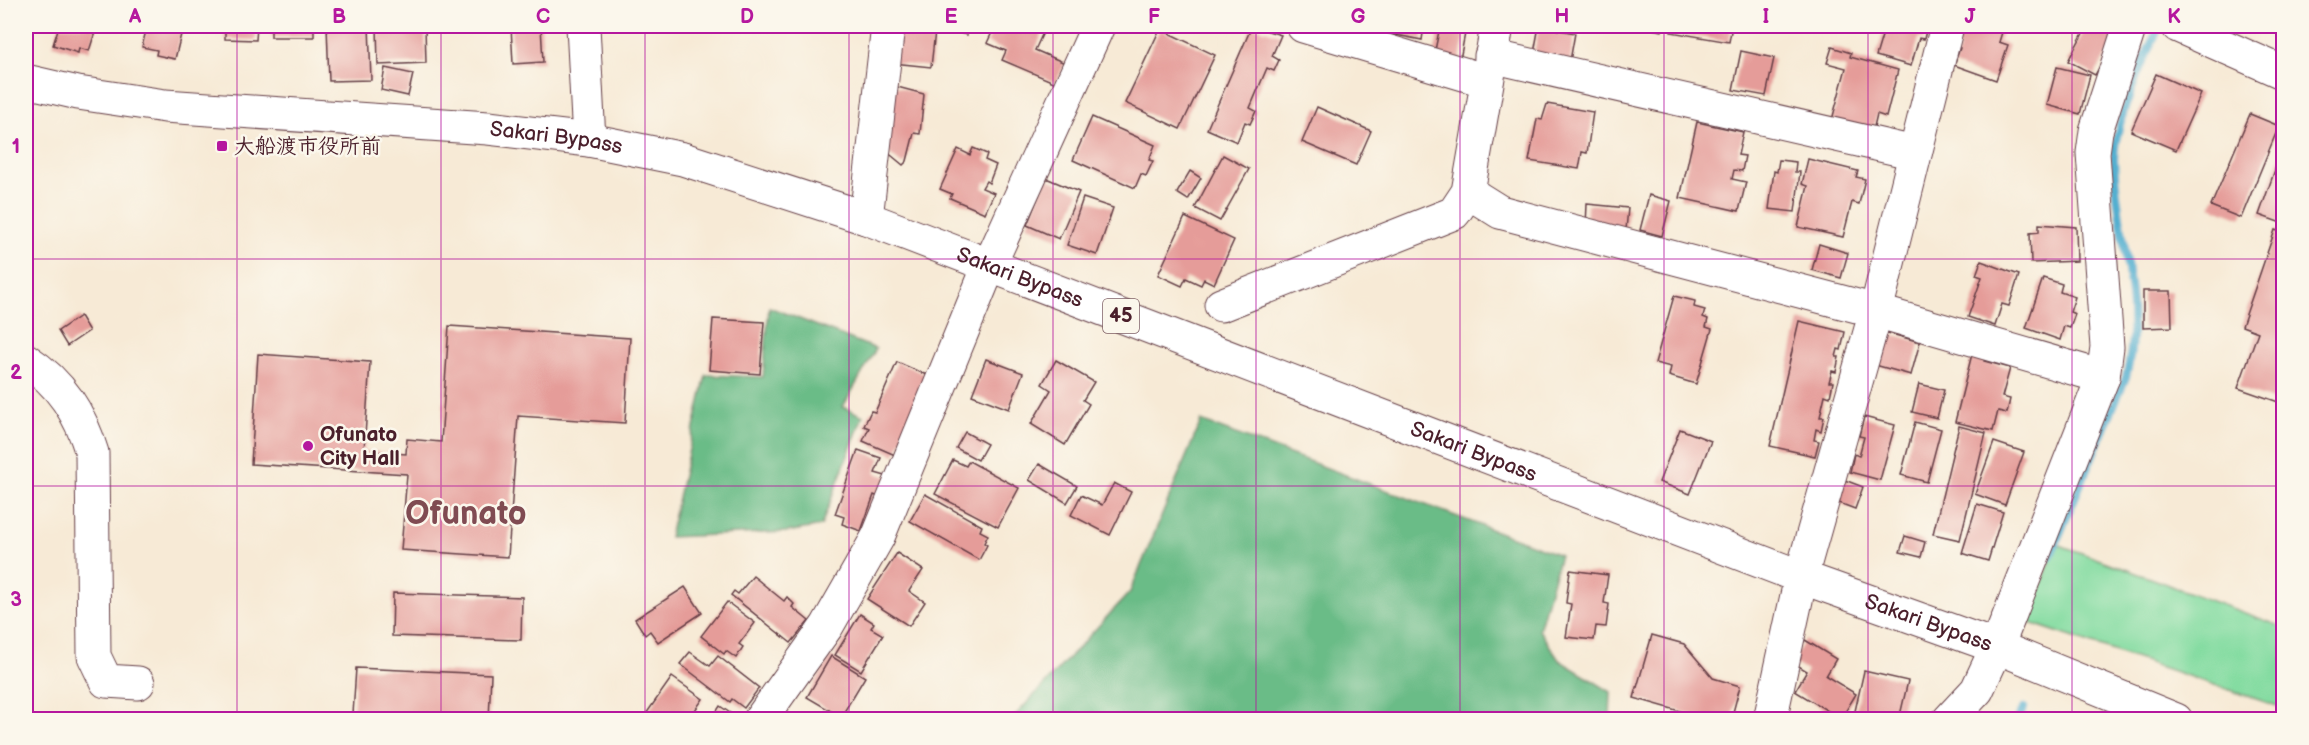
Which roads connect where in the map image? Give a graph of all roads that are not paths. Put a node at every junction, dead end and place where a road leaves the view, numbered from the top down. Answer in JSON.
{"nodes":[{"id":1,"x":583,"y":26,"type":"edge"},
{"id":2,"x":888,"y":26,"type":"edge"},
{"id":3,"x":1098,"y":26,"type":"edge"},
{"id":4,"x":1303,"y":26,"type":"edge"},
{"id":5,"x":1947,"y":26,"type":"edge"},
{"id":6,"x":2130,"y":26,"type":"edge"},
{"id":7,"x":2178,"y":26,"type":"edge"},
{"id":8,"x":1492,"y":54,"type":"edge"},
{"id":9,"x":2283,"y":73,"type":"edge"},
{"id":10,"x":26,"y":81,"type":"edge"},
{"id":11,"x":589,"y":140,"type":"junction"},
{"id":12,"x":1915,"y":153,"type":"junction"},
{"id":13,"x":1468,"y":192,"type":"junction"},
{"id":14,"x":866,"y":218,"type":"junction"},
{"id":15,"x":989,"y":266,"type":"junction"},
{"id":16,"x":1221,"y":305,"type":"dead end"},
{"id":17,"x":1876,"y":311,"type":"junction"},
{"id":18,"x":26,"y":360,"type":"edge"},
{"id":19,"x":2103,"y":377,"type":"junction"},
{"id":20,"x":1801,"y":577,"type":"junction"},
{"id":21,"x":1997,"y":647,"type":"junction"},
{"id":22,"x":138,"y":683,"type":"dead end"},
{"id":23,"x":760,"y":720,"type":"edge"},
{"id":24,"x":1770,"y":720,"type":"edge"},
{"id":25,"x":1949,"y":720,"type":"edge"},
{"id":26,"x":2176,"y":720,"type":"edge"}],
"edges":[{"from":1,"to":11,"type":"main road"},
{"from":2,"to":14,"type":"main road"},
{"from":3,"to":15,"type":"main road"},
{"from":4,"to":8,"type":"main road"},
{"from":5,"to":12,"type":"main road"},
{"from":6,"to":19,"type":"main road"},
{"from":7,"to":9,"type":"main road"},
{"from":8,"to":12,"type":"main road"},
{"from":8,"to":13,"type":"main road"},
{"from":10,"to":11,"type":"main road","name":"Sakari Bypass","number":"45"},
{"from":11,"to":14,"type":"main road","name":"Sakari Bypass","number":"45"},
{"from":12,"to":17,"type":"main road"},
{"from":13,"to":16,"type":"main road"},
{"from":13,"to":17,"type":"main road"},
{"from":14,"to":15,"type":"main road","name":"Sakari Bypass","number":"45"},
{"from":15,"to":20,"type":"main road","name":"Sakari Bypass","number":"45"},
{"from":15,"to":23,"type":"main road"},
{"from":17,"to":19,"type":"main road"},
{"from":17,"to":20,"type":"main road"},
{"from":18,"to":22,"type":"main road"},
{"from":19,"to":21,"type":"main road"},
{"from":20,"to":21,"type":"main road","name":"Sakari Bypass","number":"45"},
{"from":20,"to":24,"type":"main road"},
{"from":21,"to":25,"type":"main road"},
{"from":21,"to":26,"type":"main road","name":"Sakari Bypass","number":"45"}]}
